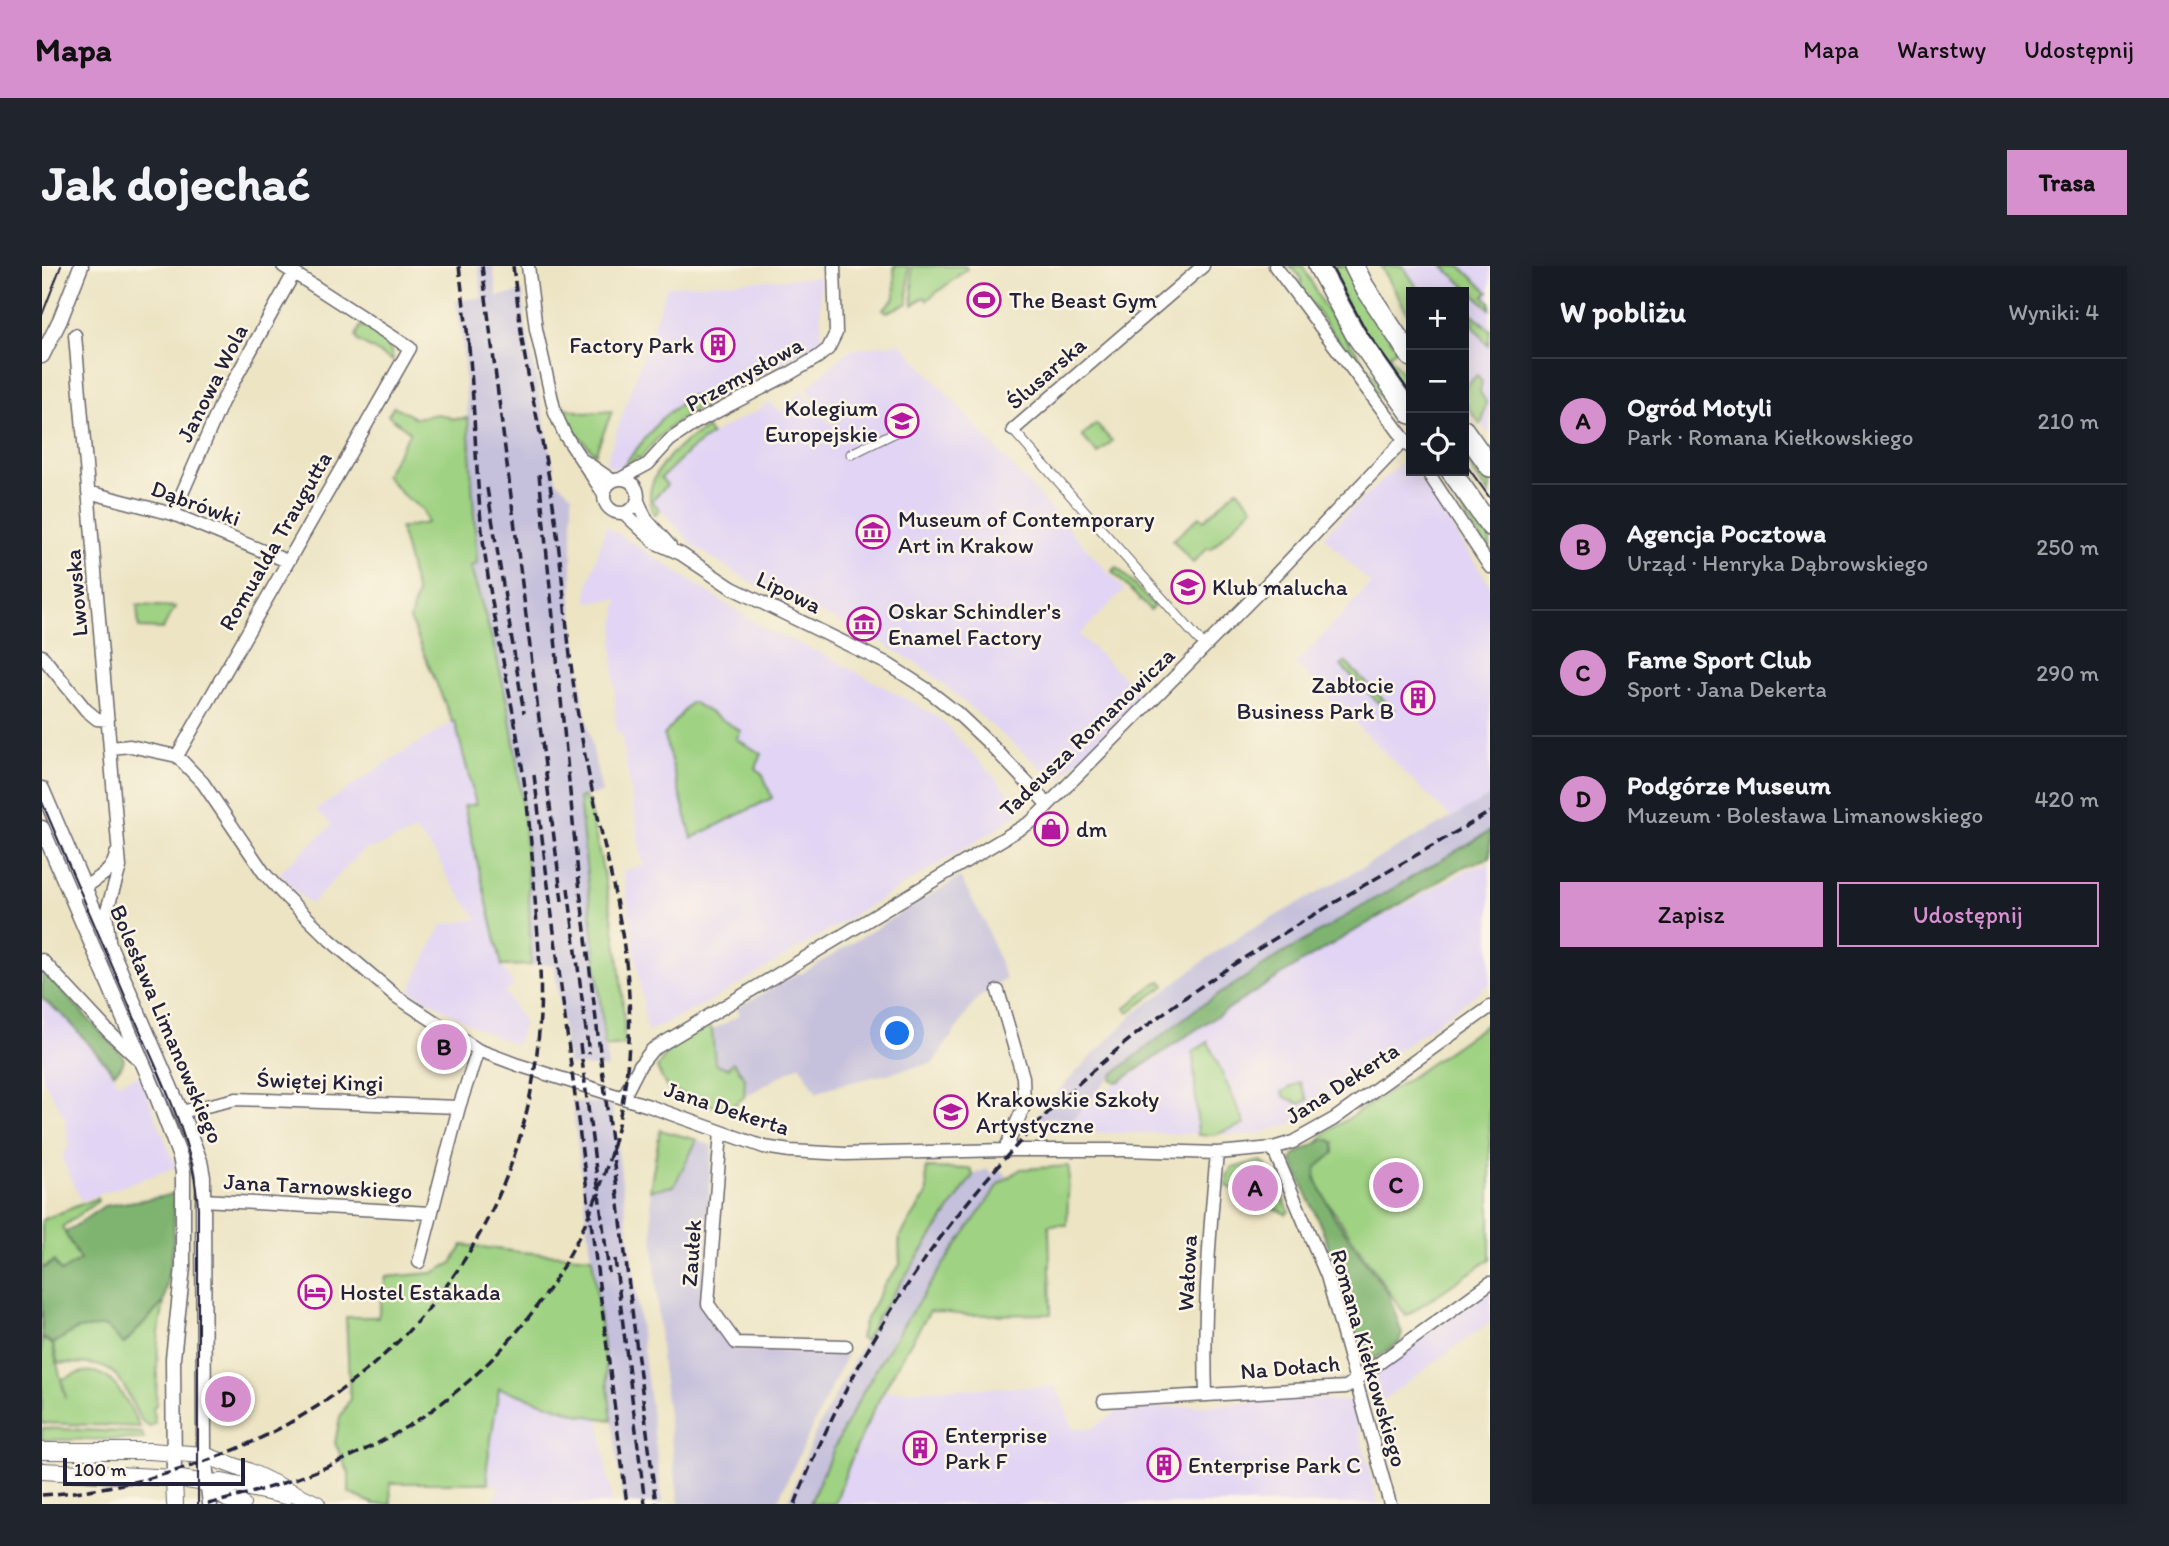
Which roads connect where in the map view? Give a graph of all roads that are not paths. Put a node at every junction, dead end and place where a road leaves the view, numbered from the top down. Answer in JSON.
{"nodes":[{"id":1,"x":81,"y":266,"type":"edge"},
{"id":2,"x":528,"y":266,"type":"edge"},
{"id":3,"x":834,"y":266,"type":"edge"},
{"id":4,"x":1203,"y":266,"type":"edge"},
{"id":5,"x":1275,"y":266,"type":"edge"},
{"id":6,"x":1318,"y":266,"type":"edge"},
{"id":7,"x":1354,"y":266,"type":"edge"},
{"id":8,"x":1364,"y":266,"type":"edge"},
{"id":9,"x":289,"y":269,"type":"edge"},
{"id":10,"x":1390,"y":327,"type":"junction"},
{"id":11,"x":75,"y":335,"type":"dead end"},
{"id":12,"x":1407,"y":350,"type":"edge"},
{"id":13,"x":42,"y":356,"type":"edge"},
{"id":14,"x":1410,"y":413,"type":"edge"},
{"id":15,"x":1013,"y":430,"type":"joint"},
{"id":16,"x":898,"y":432,"type":"dead end"},
{"id":17,"x":1469,"y":437,"type":"edge"},
{"id":18,"x":1406,"y":441,"type":"edge"},
{"id":19,"x":1406,"y":446,"type":"edge"},
{"id":20,"x":851,"y":454,"type":"dead end"},
{"id":21,"x":583,"y":460,"type":"junction"},
{"id":22,"x":648,"y":464,"type":"junction"},
{"id":23,"x":1490,"y":467,"type":"edge"},
{"id":24,"x":1430,"y":476,"type":"edge"},
{"id":25,"x":1455,"y":476,"type":"edge"},
{"id":26,"x":617,"y":479,"type":"junction"},
{"id":27,"x":88,"y":492,"type":"junction"},
{"id":28,"x":604,"y":494,"type":"junction"},
{"id":29,"x":638,"y":497,"type":"junction"},
{"id":30,"x":624,"y":513,"type":"junction"},
{"id":31,"x":173,"y":514,"type":"junction"},
{"id":32,"x":1490,"y":526,"type":"edge"},
{"id":33,"x":673,"y":549,"type":"junction"},
{"id":34,"x":287,"y":561,"type":"junction"},
{"id":35,"x":1490,"y":567,"type":"edge"},
{"id":36,"x":1199,"y":640,"type":"dead end"},
{"id":37,"x":42,"y":656,"type":"edge"},
{"id":38,"x":108,"y":720,"type":"junction"},
{"id":39,"x":111,"y":748,"type":"junction"},
{"id":40,"x":177,"y":756,"type":"junction"},
{"id":41,"x":42,"y":789,"type":"edge"},
{"id":42,"x":1048,"y":805,"type":"junction"},
{"id":43,"x":42,"y":828,"type":"edge"},
{"id":44,"x":117,"y":847,"type":"junction"},
{"id":45,"x":85,"y":887,"type":"junction"},
{"id":46,"x":74,"y":901,"type":"junction"},
{"id":47,"x":110,"y":947,"type":"junction"},
{"id":48,"x":42,"y":960,"type":"edge"},
{"id":49,"x":998,"y":991,"type":"dead end"},
{"id":50,"x":1490,"y":1007,"type":"edge"},
{"id":51,"x":478,"y":1050,"type":"junction"},
{"id":52,"x":143,"y":1064,"type":"junction"},
{"id":53,"x":623,"y":1098,"type":"junction"},
{"id":54,"x":458,"y":1107,"type":"junction"},
{"id":55,"x":181,"y":1112,"type":"junction"},
{"id":56,"x":721,"y":1132,"type":"junction"},
{"id":57,"x":1273,"y":1148,"type":"junction"},
{"id":58,"x":1005,"y":1150,"type":"junction"},
{"id":59,"x":1217,"y":1153,"type":"junction"},
{"id":60,"x":203,"y":1200,"type":"junction"},
{"id":61,"x":430,"y":1213,"type":"junction"},
{"id":62,"x":419,"y":1262,"type":"dead end"},
{"id":63,"x":1490,"y":1283,"type":"edge"},
{"id":64,"x":846,"y":1346,"type":"dead end"},
{"id":65,"x":1356,"y":1380,"type":"junction"},
{"id":66,"x":1206,"y":1395,"type":"junction"},
{"id":67,"x":1104,"y":1401,"type":"dead end"},
{"id":68,"x":42,"y":1451,"type":"edge"},
{"id":69,"x":173,"y":1453,"type":"junction"},
{"id":70,"x":204,"y":1455,"type":"junction"},
{"id":71,"x":42,"y":1471,"type":"edge"},
{"id":72,"x":174,"y":1478,"type":"junction"},
{"id":73,"x":206,"y":1483,"type":"junction"},
{"id":74,"x":311,"y":1502,"type":"edge"},
{"id":75,"x":175,"y":1504,"type":"edge"},
{"id":76,"x":209,"y":1504,"type":"edge"},
{"id":77,"x":242,"y":1504,"type":"edge"},
{"id":78,"x":1390,"y":1504,"type":"edge"}],
"edges":[{"from":1,"to":13,"type":"street"},
{"from":2,"to":21,"type":"street"},
{"from":3,"to":22,"type":"street","name":"Przemysłowa"},
{"from":4,"to":15,"type":"street","name":"Ślusarska"},
{"from":5,"to":18,"type":"street"},
{"from":6,"to":14,"type":"main road"},
{"from":7,"to":10,"type":"main road"},
{"from":8,"to":10,"type":"main road"},
{"from":9,"to":31,"type":"street","name":"Janowa Wola"},
{"from":9,"to":34,"type":"street","name":"Romualda Traugutta"},
{"from":10,"to":12,"type":"main road"},
{"from":11,"to":27,"type":"street","name":"Lwowska"},
{"from":15,"to":36,"type":"street"},
{"from":16,"to":20,"type":"street"},
{"from":17,"to":23,"type":"main road"},
{"from":19,"to":42,"type":"street","name":"Tadeusza Romanowicza"},
{"from":21,"to":26,"type":"street"},
{"from":21,"to":28,"type":"street"},
{"from":22,"to":26,"type":"street","name":"Przemysłowa"},
{"from":22,"to":29,"type":"street","name":"Przemysłowa"},
{"from":24,"to":35,"type":"street"},
{"from":25,"to":32,"type":"main road"},
{"from":26,"to":28,"type":"street"},
{"from":26,"to":29,"type":"street"},
{"from":27,"to":31,"type":"street","name":"Dąbrówki"},
{"from":27,"to":38,"type":"street","name":"Lwowska"},
{"from":28,"to":30,"type":"street"},
{"from":29,"to":30,"type":"street"},
{"from":29,"to":33,"type":"street","name":"Lipowa"},
{"from":30,"to":33,"type":"street","name":"Lipowa"},
{"from":31,"to":34,"type":"street","name":"Dąbrówki"},
{"from":33,"to":42,"type":"street","name":"Lipowa"},
{"from":34,"to":40,"type":"street","name":"Romualda Traugutta"},
{"from":37,"to":38,"type":"street"},
{"from":38,"to":39,"type":"street","name":"Lwowska"},
{"from":39,"to":40,"type":"street"},
{"from":39,"to":44,"type":"street","name":"Lwowska"},
{"from":40,"to":51,"type":"street","name":"Jana Dekerta"},
{"from":41,"to":45,"type":"street","name":"Bolesława Limanowskiego"},
{"from":42,"to":53,"type":"street","name":"Tadeusza Romanowicza"},
{"from":43,"to":46,"type":"street","name":"Bolesława Limanowskiego"},
{"from":44,"to":45,"type":"street","name":"Lwowska"},
{"from":44,"to":47,"type":"street","name":"Lwowska"},
{"from":45,"to":46,"type":"street","name":"Lwowska"},
{"from":45,"to":47,"type":"street","name":"Bolesława Limanowskiego"},
{"from":46,"to":52,"type":"street","name":"Bolesława Limanowskiego"},
{"from":47,"to":55,"type":"street","name":"Bolesława Limanowskiego"},
{"from":48,"to":52,"type":"street"},
{"from":49,"to":58,"type":"street"},
{"from":50,"to":57,"type":"street","name":"Jana Dekerta"},
{"from":51,"to":53,"type":"street","name":"Jana Dekerta"},
{"from":51,"to":54,"type":"street"},
{"from":52,"to":69,"type":"street","name":"Bolesława Limanowskiego"},
{"from":53,"to":56,"type":"street","name":"Jana Dekerta"},
{"from":54,"to":55,"type":"street","name":"Świętej Kingi"},
{"from":54,"to":61,"type":"street"},
{"from":55,"to":60,"type":"street","name":"Bolesława Limanowskiego"},
{"from":56,"to":58,"type":"street","name":"Jana Dekerta"},
{"from":56,"to":64,"type":"street","name":"Zaułek"},
{"from":57,"to":59,"type":"street","name":"Jana Dekerta"},
{"from":57,"to":65,"type":"street","name":"Romana Kiełkowskiego"},
{"from":58,"to":59,"type":"street","name":"Jana Dekerta"},
{"from":59,"to":66,"type":"street","name":"Wałowa"},
{"from":60,"to":61,"type":"street","name":"Jana Tarnowskiego"},
{"from":60,"to":70,"type":"street","name":"Bolesława Limanowskiego"},
{"from":61,"to":62,"type":"street"},
{"from":63,"to":65,"type":"street","name":"Na Dołach"},
{"from":65,"to":66,"type":"street","name":"Na Dołach"},
{"from":65,"to":78,"type":"street","name":"Romana Kiełkowskiego"},
{"from":66,"to":67,"type":"street","name":"Na Dołach"},
{"from":68,"to":69,"type":"main road"},
{"from":69,"to":70,"type":"main road"},
{"from":69,"to":72,"type":"street","name":"Bolesława Limanowskiego"},
{"from":70,"to":73,"type":"street","name":"Bolesława Limanowskiego"},
{"from":70,"to":74,"type":"main road"},
{"from":71,"to":72,"type":"main road"},
{"from":72,"to":73,"type":"main road"},
{"from":72,"to":75,"type":"main road"},
{"from":73,"to":74,"type":"main road"},
{"from":73,"to":76,"type":"street","name":"Bolesława Limanowskiego"},
{"from":73,"to":77,"type":"main road"}]}
